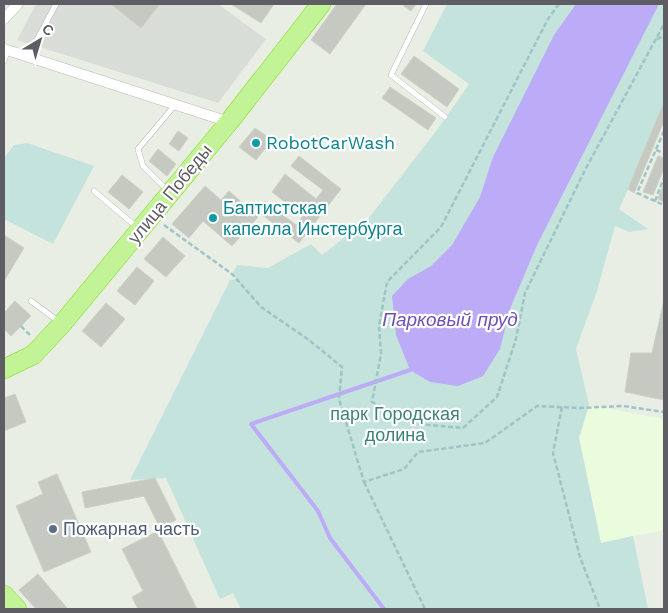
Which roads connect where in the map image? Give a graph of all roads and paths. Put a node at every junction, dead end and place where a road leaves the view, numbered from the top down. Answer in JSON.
{"nodes":[{"id":1,"x":18,"y":4,"type":"edge"},
{"id":2,"x":56,"y":4,"type":"edge"},
{"id":3,"x":321,"y":4,"type":"edge"},
{"id":4,"x":426,"y":4,"type":"edge"},
{"id":5,"x":559,"y":4,"type":"edge"},
{"id":6,"x":4,"y":19,"type":"edge"},
{"id":7,"x":664,"y":24,"type":"edge"},
{"id":8,"x":664,"y":36,"type":"edge"},
{"id":9,"x":656,"y":40,"type":"junction"},
{"id":10,"x":6,"y":50,"type":"edge"},
{"id":11,"x":28,"y":57,"type":"junction"},
{"id":12,"x":4,"y":61,"type":"edge"},
{"id":13,"x":175,"y":104,"type":"junction"},
{"id":14,"x":445,"y":117,"type":"dead end"},
{"id":15,"x":229,"y":122,"type":"junction"},
{"id":16,"x":664,"y":131,"type":"edge"},
{"id":17,"x":656,"y":150,"type":"junction"},
{"id":18,"x":664,"y":153,"type":"edge"},
{"id":19,"x":664,"y":178,"type":"edge"},
{"id":20,"x":94,"y":191,"type":"dead end"},
{"id":21,"x":170,"y":193,"type":"junction"},
{"id":22,"x":655,"y":201,"type":"junction"},
{"id":23,"x":664,"y":205,"type":"edge"},
{"id":24,"x":146,"y":223,"type":"junction"},
{"id":25,"x":31,"y":300,"type":"dead end"},
{"id":26,"x":62,"y":324,"type":"junction"},
{"id":27,"x":21,"y":326,"type":"dead end"},
{"id":28,"x":31,"y":336,"type":"dead end"},
{"id":29,"x":4,"y":369,"type":"edge"},
{"id":30,"x":562,"y":407,"type":"junction"},
{"id":31,"x":664,"y":412,"type":"edge"},
{"id":32,"x":364,"y":482,"type":"junction"},
{"id":33,"x":4,"y":595,"type":"edge"},
{"id":34,"x":17,"y":609,"type":"edge"},
{"id":35,"x":425,"y":609,"type":"edge"},
{"id":36,"x":600,"y":609,"type":"edge"}],
"edges":[{"from":1,"to":6,"type":"street"},
{"from":2,"to":11,"type":"lane"},
{"from":3,"to":15,"type":"highway","name":"улица Победы"},
{"from":4,"to":14,"type":"lane"},
{"from":5,"to":9,"type":"path"},
{"from":7,"to":9,"type":"path"},
{"from":8,"to":9,"type":"path"},
{"from":10,"to":11,"type":"street"},
{"from":10,"to":12,"type":"lane"},
{"from":11,"to":13,"type":"street"},
{"from":13,"to":15,"type":"street"},
{"from":13,"to":21,"type":"lane"},
{"from":15,"to":21,"type":"highway","name":"улица Победы"},
{"from":16,"to":17,"type":"path"},
{"from":17,"to":18,"type":"path"},
{"from":17,"to":22,"type":"path"},
{"from":19,"to":22,"type":"path"},
{"from":20,"to":24,"type":"lane"},
{"from":21,"to":24,"type":"highway","name":"улица Победы"},
{"from":22,"to":23,"type":"path"},
{"from":24,"to":26,"type":"highway","name":"улица Победы"},
{"from":24,"to":32,"type":"path"},
{"from":25,"to":26,"type":"lane"},
{"from":26,"to":29,"type":"highway","name":"улица Победы"},
{"from":27,"to":28,"type":"path"},
{"from":30,"to":31,"type":"path"},
{"from":30,"to":32,"type":"path"},
{"from":30,"to":36,"type":"path"},
{"from":32,"to":35,"type":"path"},
{"from":33,"to":34,"type":"highway"}]}
